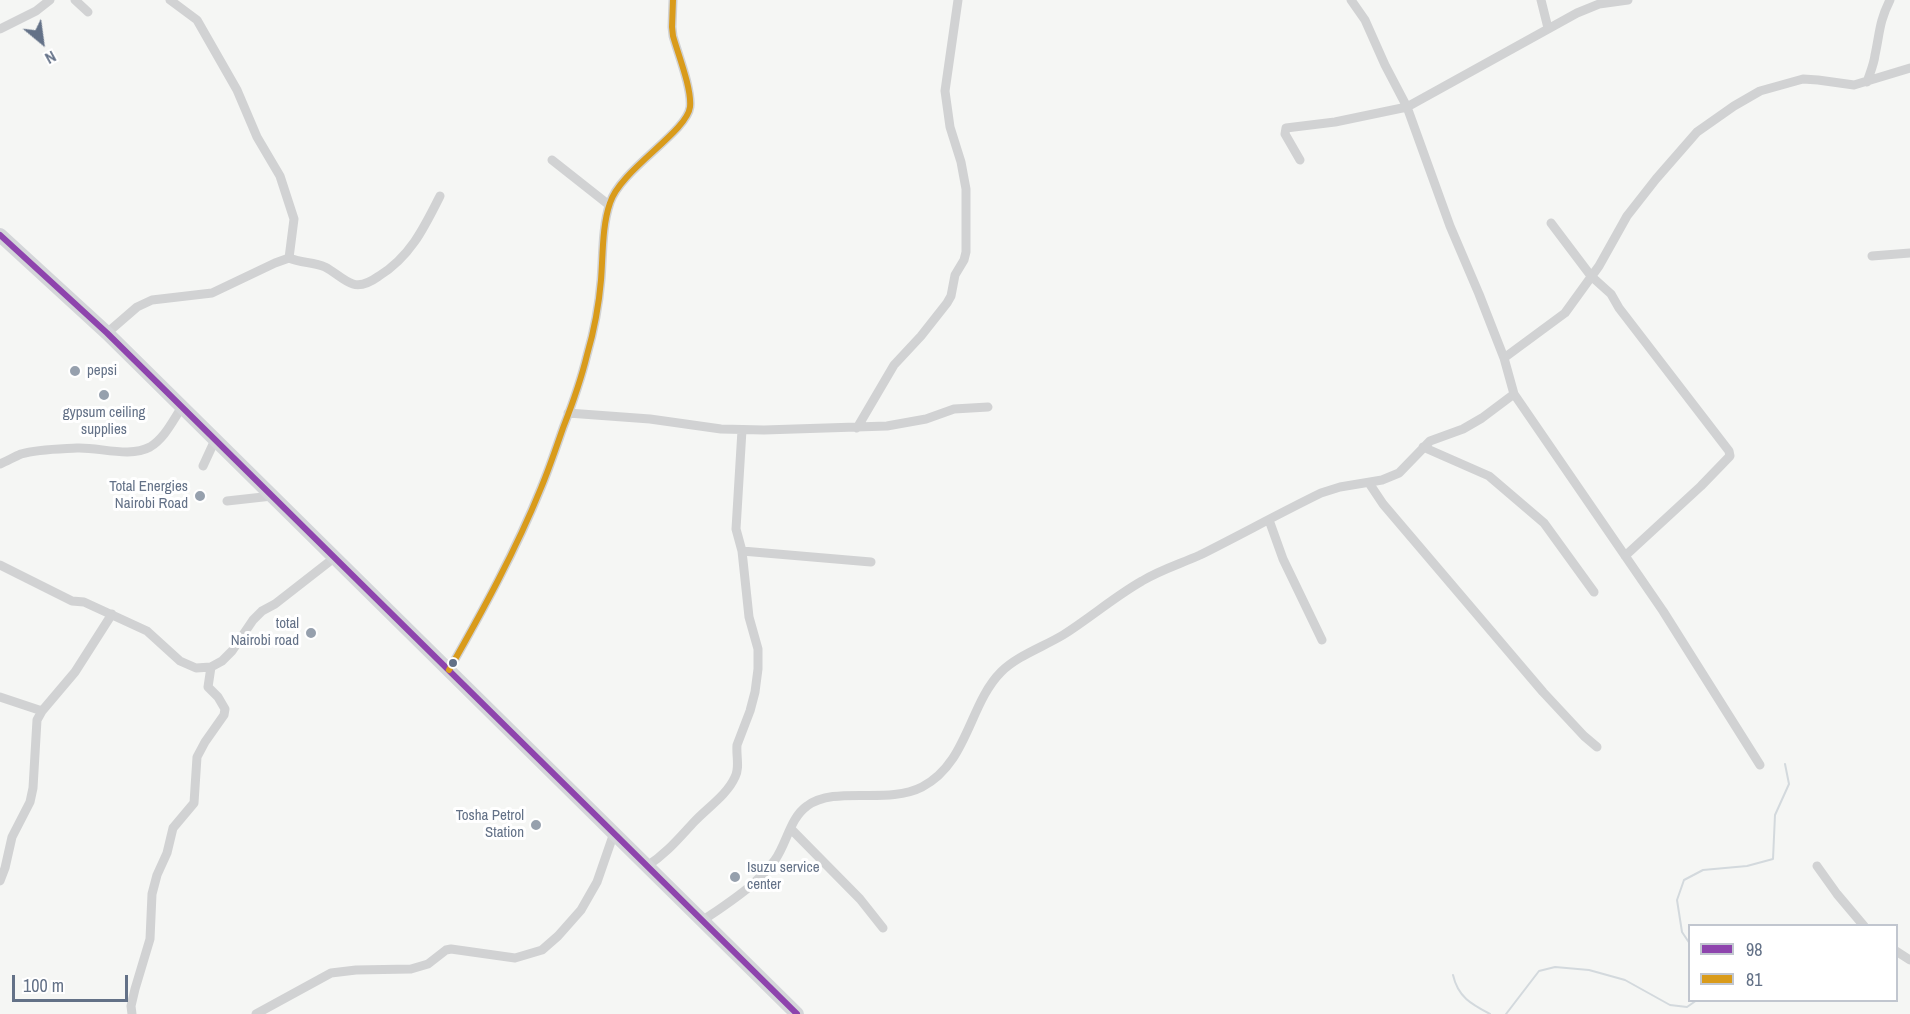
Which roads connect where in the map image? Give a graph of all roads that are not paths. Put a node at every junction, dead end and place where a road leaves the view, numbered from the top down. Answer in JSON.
{"nodes":[{"id":1,"x":50,"y":0,"type":"edge"},
{"id":2,"x":75,"y":0,"type":"edge"},
{"id":3,"x":170,"y":0,"type":"edge"},
{"id":4,"x":673,"y":0,"type":"edge"},
{"id":5,"x":958,"y":0,"type":"edge"},
{"id":6,"x":1351,"y":0,"type":"edge"},
{"id":7,"x":1541,"y":0,"type":"edge"},
{"id":8,"x":1628,"y":0,"type":"edge"},
{"id":9,"x":1890,"y":0,"type":"edge"},
{"id":10,"x":88,"y":12,"type":"dead end"},
{"id":11,"x":1548,"y":28,"type":"junction"},
{"id":12,"x":0,"y":29,"type":"edge"},
{"id":13,"x":1910,"y":68,"type":"edge"},
{"id":14,"x":1867,"y":82,"type":"junction"},
{"id":15,"x":1407,"y":107,"type":"junction"},
{"id":16,"x":552,"y":160,"type":"dead end"},
{"id":17,"x":1300,"y":160,"type":"dead end"},
{"id":18,"x":440,"y":196,"type":"dead end"},
{"id":19,"x":609,"y":205,"type":"junction"},
{"id":20,"x":1551,"y":223,"type":"dead end"},
{"id":21,"x":0,"y":235,"type":"edge"},
{"id":22,"x":1910,"y":253,"type":"edge"},
{"id":23,"x":1872,"y":256,"type":"dead end"},
{"id":24,"x":289,"y":258,"type":"junction"},
{"id":25,"x":1591,"y":276,"type":"junction"},
{"id":26,"x":107,"y":333,"type":"junction"},
{"id":27,"x":1504,"y":357,"type":"junction"},
{"id":28,"x":1514,"y":394,"type":"junction"},
{"id":29,"x":988,"y":406,"type":"dead end"},
{"id":30,"x":182,"y":407,"type":"junction"},
{"id":31,"x":568,"y":413,"type":"junction"},
{"id":32,"x":857,"y":428,"type":"junction"},
{"id":33,"x":742,"y":430,"type":"junction"},
{"id":34,"x":215,"y":440,"type":"junction"},
{"id":35,"x":1423,"y":447,"type":"junction"},
{"id":36,"x":0,"y":464,"type":"edge"},
{"id":37,"x":203,"y":466,"type":"dead end"},
{"id":38,"x":1369,"y":483,"type":"junction"},
{"id":39,"x":272,"y":496,"type":"junction"},
{"id":40,"x":227,"y":501,"type":"dead end"},
{"id":41,"x":1269,"y":520,"type":"junction"},
{"id":42,"x":742,"y":551,"type":"junction"},
{"id":43,"x":1625,"y":556,"type":"junction"},
{"id":44,"x":334,"y":558,"type":"junction"},
{"id":45,"x":871,"y":562,"type":"dead end"},
{"id":46,"x":0,"y":565,"type":"edge"},
{"id":47,"x":1594,"y":592,"type":"dead end"},
{"id":48,"x":112,"y":614,"type":"junction"},
{"id":49,"x":1322,"y":640,"type":"dead end"},
{"id":50,"x":211,"y":668,"type":"junction"},
{"id":51,"x":449,"y":670,"type":"junction"},
{"id":52,"x":0,"y":697,"type":"edge"},
{"id":53,"x":42,"y":711,"type":"junction"},
{"id":54,"x":1597,"y":747,"type":"dead end"},
{"id":55,"x":1760,"y":765,"type":"dead end"},
{"id":56,"x":791,"y":829,"type":"junction"},
{"id":57,"x":614,"y":833,"type":"junction"},
{"id":58,"x":647,"y":866,"type":"junction"},
{"id":59,"x":1817,"y":866,"type":"dead end"},
{"id":60,"x":0,"y":881,"type":"edge"},
{"id":61,"x":702,"y":921,"type":"junction"},
{"id":62,"x":1862,"y":924,"type":"edge"},
{"id":63,"x":883,"y":928,"type":"dead end"},
{"id":64,"x":132,"y":1014,"type":"edge"},
{"id":65,"x":256,"y":1014,"type":"edge"},
{"id":66,"x":797,"y":1014,"type":"edge"}],
"edges":[{"from":1,"to":12,"type":"street"},
{"from":2,"to":10,"type":"street"},
{"from":3,"to":24,"type":"street"},
{"from":4,"to":19,"type":"street"},
{"from":5,"to":32,"type":"street"},
{"from":6,"to":15,"type":"street"},
{"from":7,"to":11,"type":"street"},
{"from":8,"to":11,"type":"street"},
{"from":9,"to":14,"type":"street"},
{"from":11,"to":15,"type":"street"},
{"from":13,"to":14,"type":"street"},
{"from":14,"to":25,"type":"street"},
{"from":15,"to":17,"type":"street"},
{"from":15,"to":27,"type":"street"},
{"from":16,"to":19,"type":"street"},
{"from":18,"to":24,"type":"street"},
{"from":19,"to":31,"type":"street"},
{"from":20,"to":25,"type":"street"},
{"from":21,"to":26,"type":"highway"},
{"from":22,"to":23,"type":"street"},
{"from":24,"to":26,"type":"street"},
{"from":25,"to":27,"type":"street"},
{"from":25,"to":43,"type":"street"},
{"from":26,"to":30,"type":"highway"},
{"from":27,"to":28,"type":"street"},
{"from":28,"to":35,"type":"street"},
{"from":28,"to":43,"type":"street"},
{"from":29,"to":32,"type":"street"},
{"from":30,"to":34,"type":"highway"},
{"from":30,"to":36,"type":"street"},
{"from":31,"to":33,"type":"street"},
{"from":31,"to":51,"type":"street"},
{"from":32,"to":33,"type":"street"},
{"from":33,"to":42,"type":"street"},
{"from":34,"to":37,"type":"street"},
{"from":34,"to":39,"type":"highway"},
{"from":35,"to":38,"type":"street"},
{"from":35,"to":47,"type":"street"},
{"from":38,"to":41,"type":"street"},
{"from":38,"to":54,"type":"street"},
{"from":39,"to":40,"type":"street"},
{"from":39,"to":44,"type":"highway"},
{"from":41,"to":49,"type":"street"},
{"from":41,"to":56,"type":"street"},
{"from":42,"to":45,"type":"street"},
{"from":42,"to":58,"type":"street"},
{"from":43,"to":55,"type":"street"},
{"from":44,"to":50,"type":"street"},
{"from":44,"to":51,"type":"highway"},
{"from":46,"to":48,"type":"street"},
{"from":48,"to":50,"type":"street"},
{"from":48,"to":53,"type":"street"},
{"from":50,"to":64,"type":"street"},
{"from":51,"to":57,"type":"highway"},
{"from":52,"to":53,"type":"street"},
{"from":53,"to":60,"type":"street"},
{"from":56,"to":61,"type":"street"},
{"from":56,"to":63,"type":"street"},
{"from":57,"to":58,"type":"highway"},
{"from":57,"to":65,"type":"street"},
{"from":58,"to":61,"type":"highway"},
{"from":59,"to":62,"type":"street"},
{"from":61,"to":66,"type":"highway"}]}
